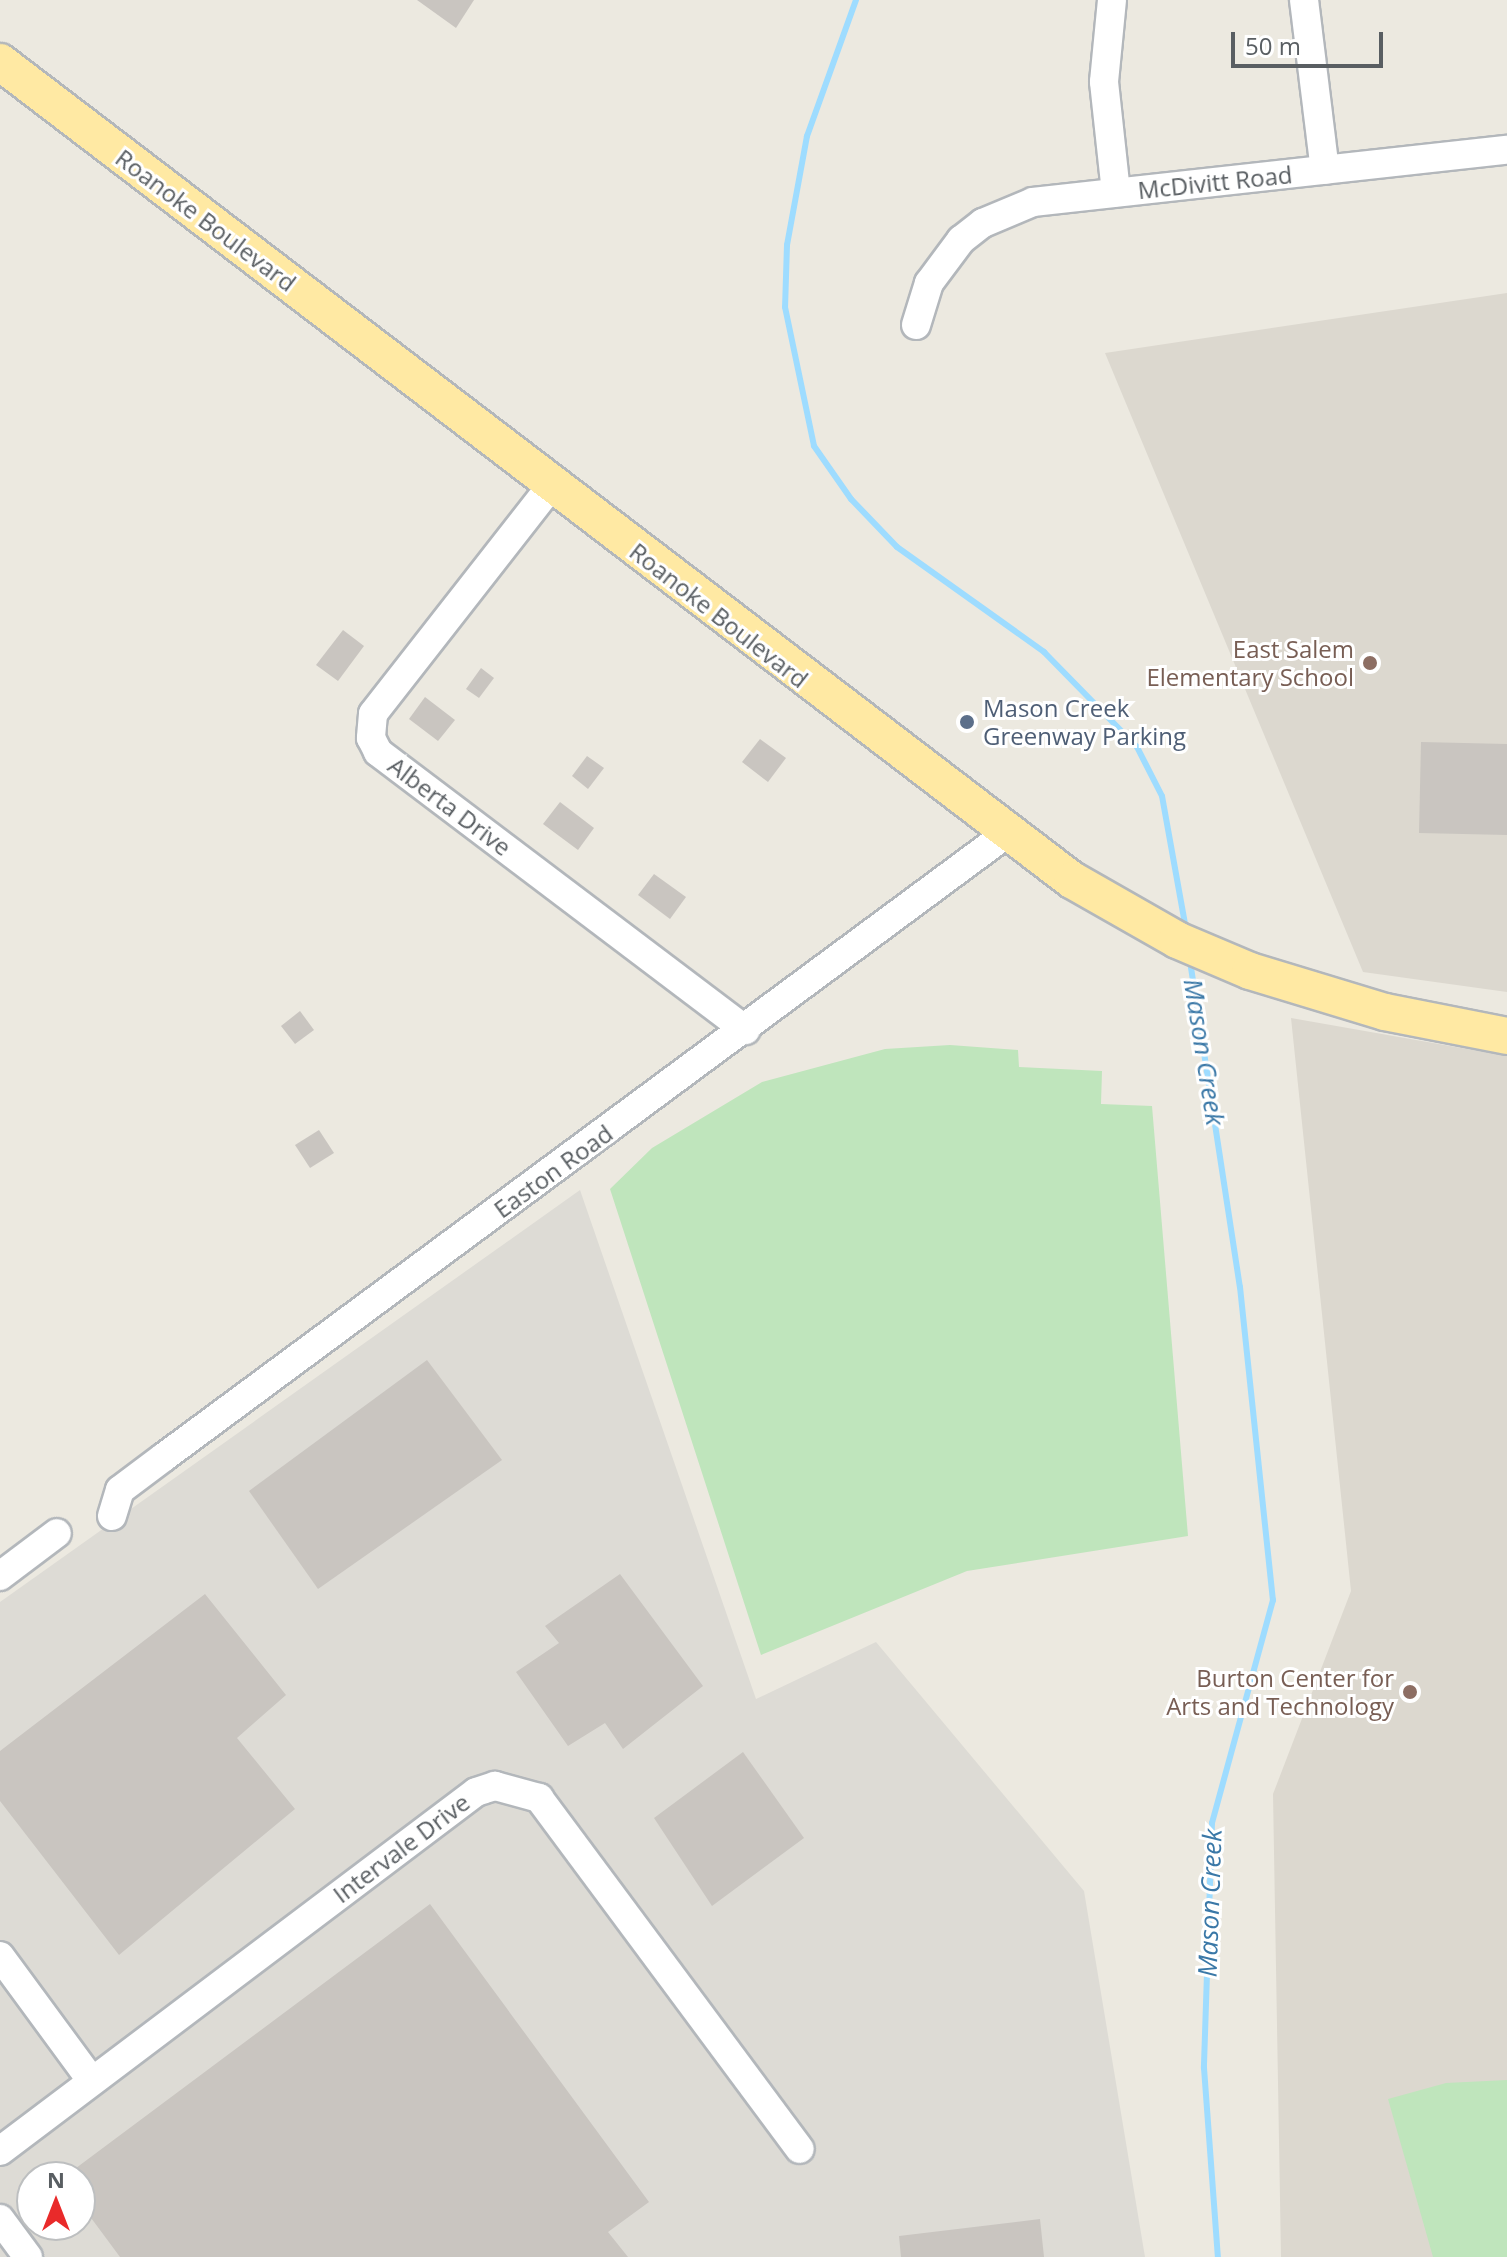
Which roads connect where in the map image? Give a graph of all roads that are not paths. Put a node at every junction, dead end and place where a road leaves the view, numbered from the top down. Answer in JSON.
{"nodes":[{"id":1,"x":1112,"y":0,"type":"edge"},
{"id":2,"x":1304,"y":0,"type":"edge"},
{"id":3,"x":0,"y":62,"type":"edge"},
{"id":4,"x":1507,"y":150,"type":"edge"},
{"id":5,"x":1325,"y":170,"type":"junction"},
{"id":6,"x":1116,"y":192,"type":"junction"},
{"id":7,"x":916,"y":325,"type":"dead end"},
{"id":8,"x":551,"y":486,"type":"junction"},
{"id":9,"x":1006,"y":834,"type":"junction"},
{"id":10,"x":746,"y":1030,"type":"junction"},
{"id":11,"x":1507,"y":1036,"type":"edge"},
{"id":12,"x":112,"y":1516,"type":"dead end"},
{"id":13,"x":57,"y":1533,"type":"dead end"},
{"id":14,"x":0,"y":1576,"type":"edge"},
{"id":15,"x":0,"y":1956,"type":"edge"},
{"id":16,"x":91,"y":2080,"type":"junction"},
{"id":17,"x":800,"y":2149,"type":"dead end"},
{"id":18,"x":0,"y":2151,"type":"edge"},
{"id":19,"x":0,"y":2219,"type":"edge"},
{"id":20,"x":28,"y":2257,"type":"edge"}],
"edges":[{"from":1,"to":6,"type":"street","name":"McDivitt Road"},
{"from":2,"to":5,"type":"street"},
{"from":3,"to":8,"type":"main road","name":"Roanoke Boulevard"},
{"from":4,"to":5,"type":"street","name":"McDivitt Road"},
{"from":5,"to":6,"type":"street","name":"McDivitt Road"},
{"from":6,"to":7,"type":"street"},
{"from":8,"to":9,"type":"main road","name":"Roanoke Boulevard"},
{"from":8,"to":10,"type":"street","name":"Alberta Drive"},
{"from":9,"to":10,"type":"street","name":"Easton Road"},
{"from":9,"to":11,"type":"main road","name":"Roanoke Boulevard"},
{"from":10,"to":12,"type":"street","name":"Easton Road"},
{"from":13,"to":14,"type":"street"},
{"from":15,"to":16,"type":"street"},
{"from":16,"to":17,"type":"street","name":"Intervale Drive"},
{"from":16,"to":18,"type":"street","name":"Intervale Drive"},
{"from":19,"to":20,"type":"street"}]}
